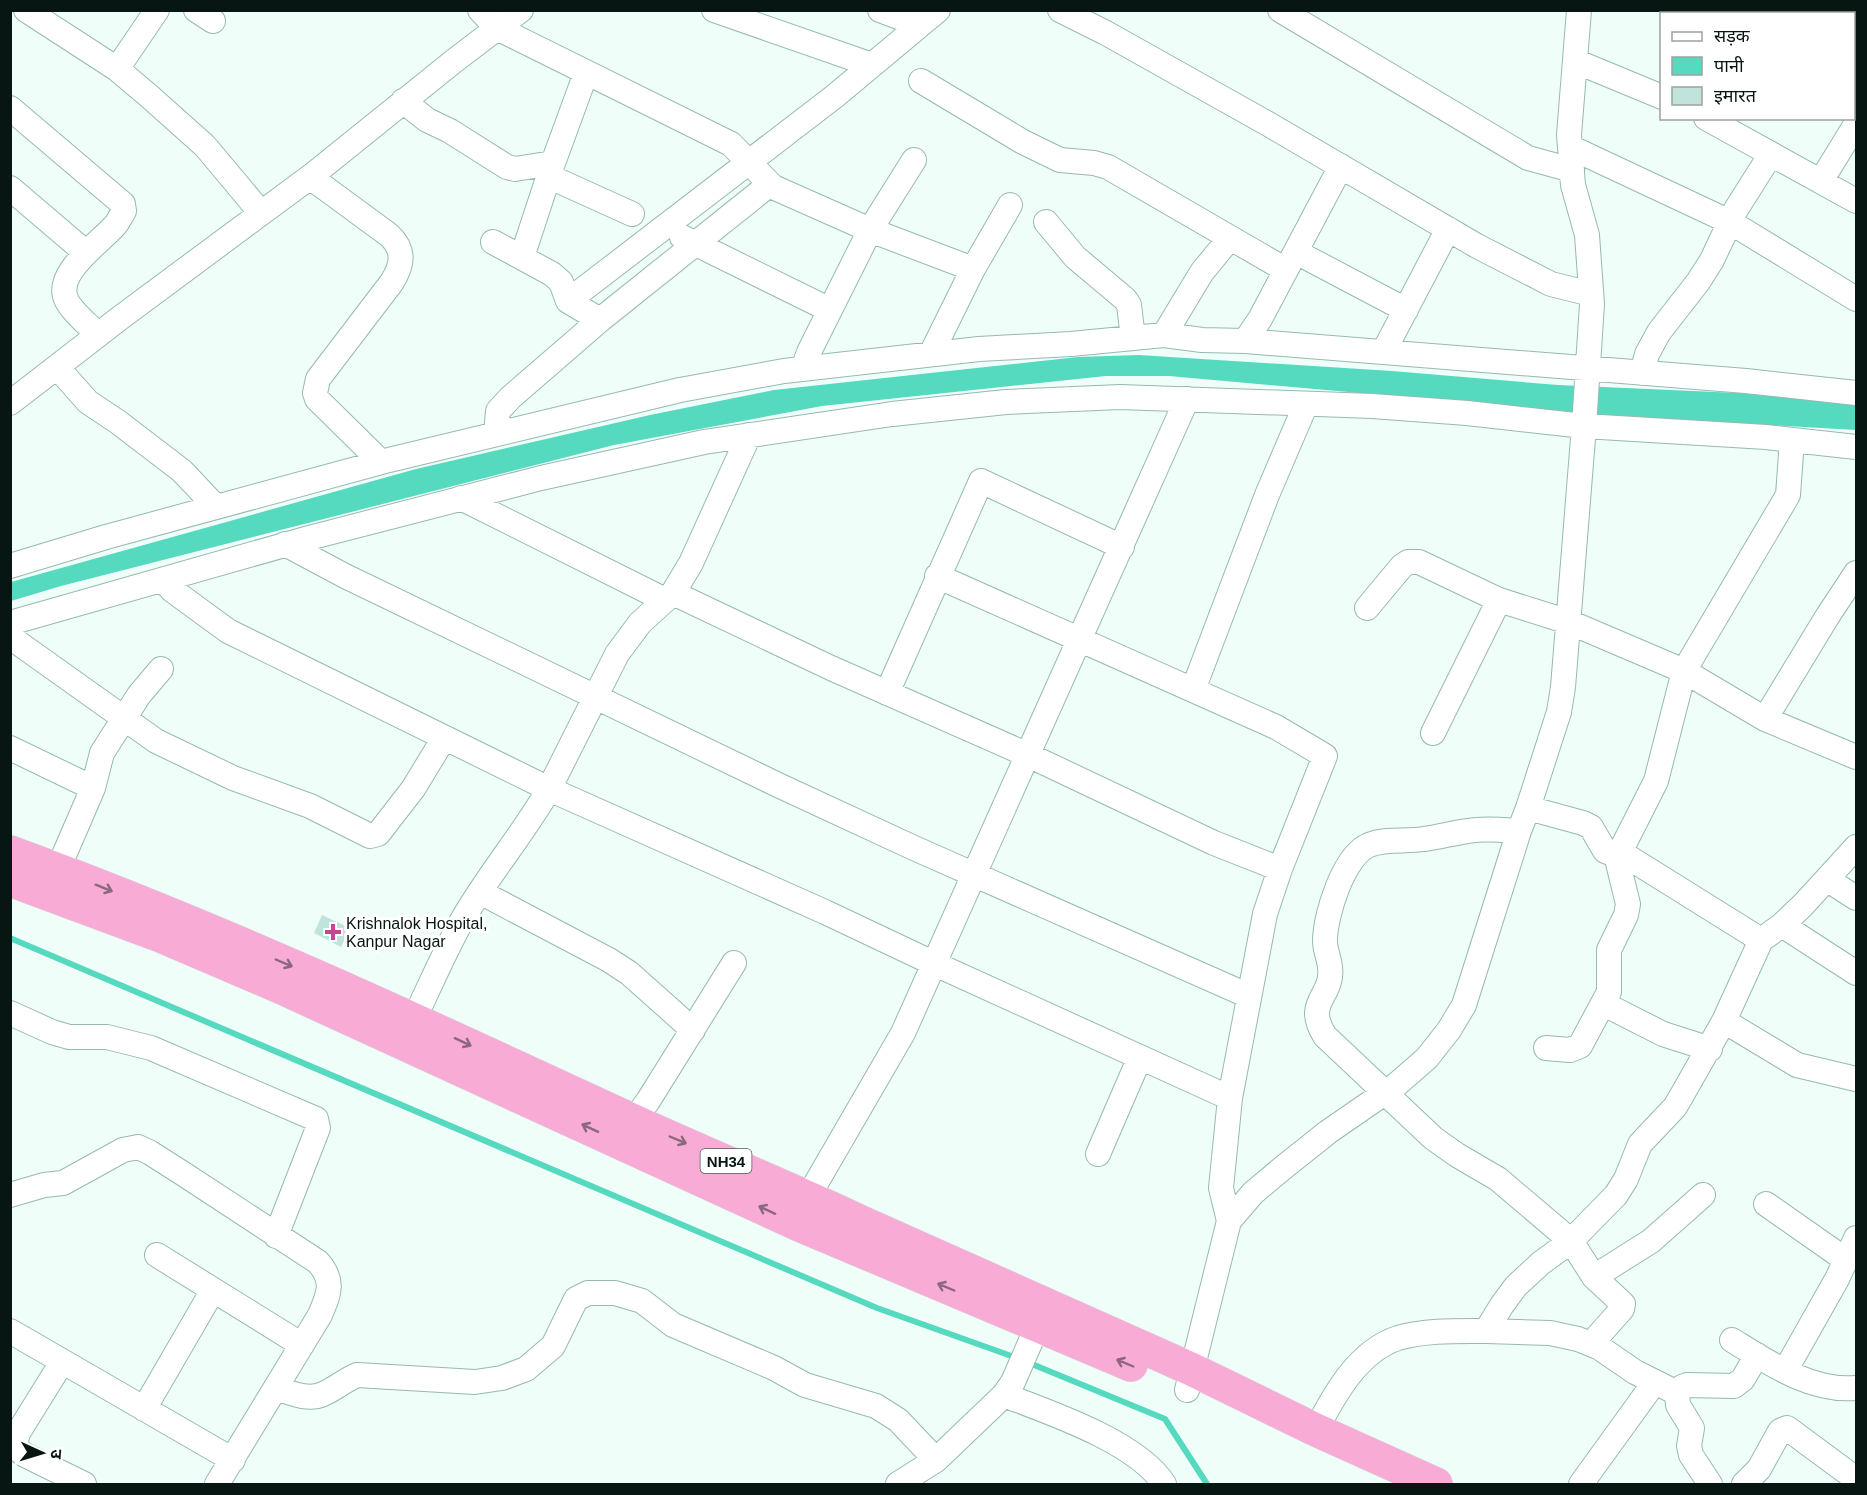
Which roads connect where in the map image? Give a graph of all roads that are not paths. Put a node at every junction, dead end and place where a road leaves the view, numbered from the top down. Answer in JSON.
{"nodes":[{"id":1,"x":26,"y":10,"type":"edge"},
{"id":2,"x":157,"y":10,"type":"edge"},
{"id":3,"x":480,"y":10,"type":"edge"},
{"id":4,"x":521,"y":10,"type":"edge"},
{"id":5,"x":714,"y":10,"type":"edge"},
{"id":6,"x":880,"y":10,"type":"edge"},
{"id":7,"x":1060,"y":10,"type":"edge"},
{"id":8,"x":1280,"y":10,"type":"edge"},
{"id":9,"x":1577,"y":12,"type":"edge"},
{"id":10,"x":929,"y":18,"type":"edge"},
{"id":11,"x":497,"y":28,"type":"junction"},
{"id":12,"x":1575,"y":61,"type":"junction"},
{"id":13,"x":872,"y":65,"type":"junction"},
{"id":14,"x":117,"y":69,"type":"junction"},
{"id":15,"x":586,"y":73,"type":"junction"},
{"id":16,"x":921,"y":81,"type":"dead end"},
{"id":17,"x":1660,"y":96,"type":"edge"},
{"id":18,"x":403,"y":101,"type":"junction"},
{"id":19,"x":10,"y":108,"type":"edge"},
{"id":20,"x":1714,"y":120,"type":"edge"},
{"id":21,"x":1857,"y":124,"type":"edge"},
{"id":22,"x":1745,"y":128,"type":"edge"},
{"id":23,"x":1771,"y":154,"type":"junction"},
{"id":24,"x":914,"y":159,"type":"dead end"},
{"id":25,"x":1571,"y":159,"type":"junction"},
{"id":26,"x":749,"y":163,"type":"junction"},
{"id":27,"x":1341,"y":166,"type":"junction"},
{"id":28,"x":550,"y":170,"type":"junction"},
{"id":29,"x":310,"y":177,"type":"junction"},
{"id":30,"x":1821,"y":181,"type":"junction"},
{"id":31,"x":770,"y":184,"type":"junction"},
{"id":32,"x":10,"y":188,"type":"edge"},
{"id":33,"x":1857,"y":201,"type":"edge"},
{"id":34,"x":1010,"y":205,"type":"dead end"},
{"id":35,"x":261,"y":213,"type":"junction"},
{"id":36,"x":632,"y":214,"type":"dead end"},
{"id":37,"x":1046,"y":222,"type":"dead end"},
{"id":38,"x":1730,"y":222,"type":"junction"},
{"id":39,"x":664,"y":227,"type":"junction"},
{"id":40,"x":1448,"y":229,"type":"junction"},
{"id":41,"x":870,"y":230,"type":"junction"},
{"id":42,"x":1230,"y":238,"type":"junction"},
{"id":43,"x":493,"y":242,"type":"dead end"},
{"id":44,"x":695,"y":244,"type":"junction"},
{"id":45,"x":85,"y":252,"type":"junction"},
{"id":46,"x":522,"y":257,"type":"junction"},
{"id":47,"x":1291,"y":261,"type":"junction"},
{"id":48,"x":973,"y":269,"type":"junction"},
{"id":49,"x":1591,"y":294,"type":"junction"},
{"id":50,"x":1857,"y":299,"type":"edge"},
{"id":51,"x":830,"y":310,"type":"junction"},
{"id":52,"x":1406,"y":310,"type":"junction"},
{"id":53,"x":585,"y":311,"type":"junction"},
{"id":54,"x":98,"y":335,"type":"junction"},
{"id":55,"x":1164,"y":335,"type":"junction"},
{"id":56,"x":1133,"y":338,"type":"junction"},
{"id":57,"x":1245,"y":341,"type":"junction"},
{"id":58,"x":1384,"y":351,"type":"junction"},
{"id":59,"x":931,"y":354,"type":"junction"},
{"id":60,"x":57,"y":367,"type":"junction"},
{"id":61,"x":803,"y":369,"type":"junction"},
{"id":62,"x":1587,"y":373,"type":"junction"},
{"id":63,"x":1642,"y":373,"type":"junction"},
{"id":64,"x":1857,"y":393,"type":"edge"},
{"id":65,"x":1187,"y":399,"type":"junction"},
{"id":66,"x":10,"y":403,"type":"edge"},
{"id":67,"x":1306,"y":404,"type":"junction"},
{"id":68,"x":1585,"y":421,"type":"junction"},
{"id":69,"x":496,"y":434,"type":"junction"},
{"id":70,"x":749,"y":435,"type":"junction"},
{"id":71,"x":1792,"y":440,"type":"junction"},
{"id":72,"x":1857,"y":447,"type":"edge"},
{"id":73,"x":381,"y":462,"type":"junction"},
{"id":74,"x":461,"y":498,"type":"junction"},
{"id":75,"x":215,"y":507,"type":"junction"},
{"id":76,"x":285,"y":544,"type":"junction"},
{"id":77,"x":1122,"y":547,"type":"junction"},
{"id":78,"x":10,"y":566,"type":"edge"},
{"id":79,"x":1857,"y":573,"type":"edge"},
{"id":80,"x":937,"y":576,"type":"junction"},
{"id":81,"x":163,"y":580,"type":"junction"},
{"id":82,"x":669,"y":597,"type":"junction"},
{"id":83,"x":1499,"y":600,"type":"junction"},
{"id":84,"x":1367,"y":608,"type":"dead end"},
{"id":85,"x":1569,"y":622,"type":"junction"},
{"id":86,"x":10,"y":623,"type":"edge"},
{"id":87,"x":10,"y":637,"type":"edge"},
{"id":88,"x":1080,"y":640,"type":"junction"},
{"id":89,"x":160,"y":669,"type":"dead end"},
{"id":90,"x":1684,"y":671,"type":"junction"},
{"id":91,"x":1193,"y":690,"type":"junction"},
{"id":92,"x":887,"y":693,"type":"junction"},
{"id":93,"x":595,"y":697,"type":"junction"},
{"id":94,"x":123,"y":718,"type":"junction"},
{"id":95,"x":1765,"y":719,"type":"junction"},
{"id":96,"x":1433,"y":733,"type":"dead end"},
{"id":97,"x":444,"y":738,"type":"junction"},
{"id":98,"x":10,"y":748,"type":"edge"},
{"id":99,"x":1028,"y":755,"type":"junction"},
{"id":100,"x":1857,"y":757,"type":"edge"},
{"id":101,"x":93,"y":788,"type":"junction"},
{"id":102,"x":549,"y":789,"type":"junction"},
{"id":103,"x":1528,"y":808,"type":"junction"},
{"id":104,"x":1519,"y":831,"type":"junction"},
{"id":105,"x":1857,"y":847,"type":"edge"},
{"id":106,"x":10,"y":852,"type":"edge"},
{"id":107,"x":1618,"y":854,"type":"junction"},
{"id":108,"x":58,"y":869,"type":"junction"},
{"id":109,"x":1280,"y":869,"type":"junction"},
{"id":110,"x":975,"y":875,"type":"junction"},
{"id":111,"x":10,"y":880,"type":"edge"},
{"id":112,"x":1827,"y":880,"type":"junction"},
{"id":113,"x":480,"y":892,"type":"junction"},
{"id":114,"x":1857,"y":898,"type":"edge"},
{"id":115,"x":1782,"y":925,"type":"junction"},
{"id":116,"x":1761,"y":940,"type":"junction"},
{"id":117,"x":734,"y":963,"type":"dead end"},
{"id":118,"x":935,"y":964,"type":"junction"},
{"id":119,"x":1857,"y":973,"type":"edge"},
{"id":120,"x":1248,"y":996,"type":"junction"},
{"id":121,"x":1604,"y":1004,"type":"junction"},
{"id":122,"x":10,"y":1013,"type":"edge"},
{"id":123,"x":414,"y":1019,"type":"junction"},
{"id":124,"x":1724,"y":1021,"type":"junction"},
{"id":125,"x":693,"y":1030,"type":"junction"},
{"id":126,"x":1546,"y":1048,"type":"dead end"},
{"id":127,"x":1710,"y":1049,"type":"junction"},
{"id":128,"x":1140,"y":1057,"type":"junction"},
{"id":129,"x":1857,"y":1078,"type":"edge"},
{"id":130,"x":1386,"y":1092,"type":"junction"},
{"id":131,"x":1230,"y":1098,"type":"junction"},
{"id":132,"x":633,"y":1121,"type":"junction"},
{"id":133,"x":1098,"y":1154,"type":"dead end"},
{"id":134,"x":10,"y":1195,"type":"edge"},
{"id":135,"x":1704,"y":1195,"type":"dead end"},
{"id":136,"x":1766,"y":1204,"type":"dead end"},
{"id":137,"x":803,"y":1210,"type":"junction"},
{"id":138,"x":1229,"y":1221,"type":"junction"},
{"id":139,"x":276,"y":1236,"type":"junction"},
{"id":140,"x":1857,"y":1238,"type":"edge"},
{"id":141,"x":1572,"y":1240,"type":"junction"},
{"id":142,"x":158,"y":1255,"type":"dead end"},
{"id":143,"x":1846,"y":1260,"type":"junction"},
{"id":144,"x":1594,"y":1277,"type":"junction"},
{"id":145,"x":213,"y":1290,"type":"junction"},
{"id":146,"x":10,"y":1331,"type":"edge"},
{"id":147,"x":1486,"y":1331,"type":"junction"},
{"id":148,"x":1032,"y":1338,"type":"junction"},
{"id":149,"x":1732,"y":1340,"type":"dead end"},
{"id":150,"x":1591,"y":1344,"type":"junction"},
{"id":151,"x":302,"y":1345,"type":"junction"},
{"id":152,"x":1757,"y":1355,"type":"junction"},
{"id":153,"x":62,"y":1362,"type":"junction"},
{"id":154,"x":1785,"y":1371,"type":"junction"},
{"id":155,"x":1189,"y":1380,"type":"junction"},
{"id":156,"x":1654,"y":1383,"type":"junction"},
{"id":157,"x":276,"y":1388,"type":"junction"},
{"id":158,"x":1008,"y":1388,"type":"junction"},
{"id":159,"x":1857,"y":1388,"type":"edge"},
{"id":160,"x":1677,"y":1394,"type":"junction"},
{"id":161,"x":144,"y":1408,"type":"junction"},
{"id":162,"x":1316,"y":1430,"type":"junction"},
{"id":163,"x":233,"y":1460,"type":"junction"},
{"id":164,"x":936,"y":1460,"type":"junction"},
{"id":165,"x":1857,"y":1479,"type":"edge"},
{"id":166,"x":84,"y":1485,"type":"edge"},
{"id":167,"x":217,"y":1485,"type":"edge"},
{"id":168,"x":898,"y":1485,"type":"edge"},
{"id":169,"x":1164,"y":1485,"type":"edge"},
{"id":170,"x":1388,"y":1485,"type":"edge"},
{"id":171,"x":1436,"y":1485,"type":"edge"},
{"id":172,"x":1581,"y":1485,"type":"edge"},
{"id":173,"x":1710,"y":1485,"type":"edge"},
{"id":174,"x":1744,"y":1485,"type":"edge"}],
"edges":[{"from":1,"to":14,"type":"street"},
{"from":2,"to":14,"type":"street"},
{"from":3,"to":11,"type":"street"},
{"from":4,"to":11,"type":"street"},
{"from":5,"to":13,"type":"street"},
{"from":6,"to":10,"type":"street"},
{"from":7,"to":27,"type":"street"},
{"from":8,"to":25,"type":"street"},
{"from":9,"to":12,"type":"street"},
{"from":10,"to":13,"type":"street"},
{"from":11,"to":15,"type":"street"},
{"from":11,"to":18,"type":"street"},
{"from":12,"to":17,"type":"street"},
{"from":12,"to":25,"type":"street"},
{"from":13,"to":26,"type":"street"},
{"from":14,"to":35,"type":"street"},
{"from":15,"to":26,"type":"street"},
{"from":15,"to":28,"type":"street"},
{"from":16,"to":42,"type":"street"},
{"from":18,"to":28,"type":"street"},
{"from":18,"to":29,"type":"street"},
{"from":19,"to":45,"type":"street"},
{"from":20,"to":22,"type":"street"},
{"from":21,"to":30,"type":"street"},
{"from":22,"to":23,"type":"street"},
{"from":23,"to":30,"type":"street"},
{"from":23,"to":38,"type":"street"},
{"from":24,"to":41,"type":"street"},
{"from":25,"to":38,"type":"street"},
{"from":25,"to":49,"type":"street"},
{"from":26,"to":31,"type":"street"},
{"from":26,"to":39,"type":"street"},
{"from":27,"to":40,"type":"street"},
{"from":27,"to":47,"type":"street"},
{"from":28,"to":36,"type":"street"},
{"from":28,"to":46,"type":"street"},
{"from":29,"to":35,"type":"street"},
{"from":29,"to":73,"type":"street"},
{"from":30,"to":33,"type":"street"},
{"from":31,"to":41,"type":"street"},
{"from":31,"to":44,"type":"street"},
{"from":32,"to":45,"type":"street"},
{"from":34,"to":48,"type":"street"},
{"from":35,"to":54,"type":"street"},
{"from":37,"to":56,"type":"street"},
{"from":38,"to":50,"type":"street"},
{"from":38,"to":63,"type":"street"},
{"from":39,"to":44,"type":"street"},
{"from":39,"to":53,"type":"street"},
{"from":40,"to":49,"type":"street"},
{"from":40,"to":52,"type":"street"},
{"from":41,"to":48,"type":"street"},
{"from":41,"to":51,"type":"street"},
{"from":42,"to":47,"type":"street"},
{"from":42,"to":55,"type":"street"},
{"from":43,"to":46,"type":"street"},
{"from":44,"to":51,"type":"street"},
{"from":44,"to":53,"type":"street"},
{"from":45,"to":54,"type":"street"},
{"from":46,"to":53,"type":"street"},
{"from":47,"to":52,"type":"street"},
{"from":47,"to":57,"type":"street"},
{"from":48,"to":59,"type":"street"},
{"from":49,"to":62,"type":"street"},
{"from":51,"to":61,"type":"street"},
{"from":52,"to":58,"type":"street"},
{"from":53,"to":69,"type":"street"},
{"from":54,"to":60,"type":"street"},
{"from":55,"to":56,"type":"street"},
{"from":55,"to":57,"type":"street"},
{"from":56,"to":59,"type":"street"},
{"from":57,"to":58,"type":"street"},
{"from":58,"to":62,"type":"street"},
{"from":59,"to":61,"type":"street"},
{"from":60,"to":66,"type":"street"},
{"from":60,"to":75,"type":"street"},
{"from":61,"to":69,"type":"street"},
{"from":62,"to":63,"type":"street"},
{"from":62,"to":68,"type":"street"},
{"from":63,"to":64,"type":"street"},
{"from":65,"to":67,"type":"street"},
{"from":65,"to":70,"type":"street"},
{"from":65,"to":77,"type":"street"},
{"from":67,"to":68,"type":"street"},
{"from":67,"to":91,"type":"street"},
{"from":68,"to":71,"type":"street"},
{"from":68,"to":85,"type":"street"},
{"from":69,"to":73,"type":"street"},
{"from":70,"to":74,"type":"street"},
{"from":70,"to":82,"type":"street"},
{"from":71,"to":72,"type":"street"},
{"from":71,"to":90,"type":"street"},
{"from":73,"to":75,"type":"street"},
{"from":74,"to":76,"type":"street"},
{"from":74,"to":82,"type":"street"},
{"from":75,"to":78,"type":"street"},
{"from":76,"to":81,"type":"street"},
{"from":76,"to":93,"type":"street"},
{"from":77,"to":80,"type":"street"},
{"from":77,"to":88,"type":"street"},
{"from":79,"to":95,"type":"street"},
{"from":80,"to":88,"type":"street"},
{"from":80,"to":92,"type":"street"},
{"from":81,"to":86,"type":"street"},
{"from":81,"to":97,"type":"street"},
{"from":82,"to":92,"type":"street"},
{"from":82,"to":93,"type":"street"},
{"from":83,"to":84,"type":"street"},
{"from":83,"to":85,"type":"street"},
{"from":83,"to":96,"type":"street"},
{"from":85,"to":90,"type":"street"},
{"from":85,"to":103,"type":"street"},
{"from":87,"to":94,"type":"street"},
{"from":88,"to":91,"type":"street"},
{"from":88,"to":99,"type":"street"},
{"from":89,"to":94,"type":"street"},
{"from":90,"to":95,"type":"street"},
{"from":90,"to":107,"type":"street"},
{"from":91,"to":109,"type":"street"},
{"from":92,"to":99,"type":"street"},
{"from":93,"to":102,"type":"street"},
{"from":93,"to":110,"type":"street"},
{"from":94,"to":97,"type":"street"},
{"from":94,"to":101,"type":"street"},
{"from":95,"to":100,"type":"street"},
{"from":97,"to":102,"type":"street"},
{"from":98,"to":101,"type":"street"},
{"from":99,"to":109,"type":"street"},
{"from":99,"to":110,"type":"street"},
{"from":101,"to":108,"type":"street"},
{"from":102,"to":113,"type":"street"},
{"from":102,"to":118,"type":"street"},
{"from":103,"to":104,"type":"street"},
{"from":103,"to":107,"type":"street"},
{"from":104,"to":130,"type":"street"},
{"from":104,"to":130,"type":"street"},
{"from":105,"to":112,"type":"street"},
{"from":106,"to":108,"type":"highway","number":"NH34"},
{"from":107,"to":116,"type":"street"},
{"from":107,"to":121,"type":"street"},
{"from":108,"to":123,"type":"highway","number":"NH34","one_way":true},
{"from":109,"to":120,"type":"street"},
{"from":110,"to":118,"type":"street"},
{"from":110,"to":120,"type":"street"},
{"from":137,"to":111,"type":"highway","number":"NH34","one_way":true},
{"from":112,"to":114,"type":"street"},
{"from":112,"to":115,"type":"street"},
{"from":113,"to":123,"type":"street"},
{"from":113,"to":125,"type":"street"},
{"from":115,"to":116,"type":"street"},
{"from":115,"to":119,"type":"street"},
{"from":116,"to":124,"type":"street"},
{"from":117,"to":125,"type":"street"},
{"from":118,"to":128,"type":"street"},
{"from":118,"to":137,"type":"street"},
{"from":120,"to":131,"type":"street"},
{"from":121,"to":126,"type":"street"},
{"from":121,"to":127,"type":"street"},
{"from":122,"to":139,"type":"street"},
{"from":123,"to":132,"type":"highway","number":"NH34","one_way":true},
{"from":124,"to":127,"type":"street"},
{"from":124,"to":129,"type":"street"},
{"from":125,"to":132,"type":"street"},
{"from":127,"to":141,"type":"street"},
{"from":128,"to":131,"type":"street"},
{"from":128,"to":133,"type":"street"},
{"from":130,"to":138,"type":"street"},
{"from":130,"to":141,"type":"street"},
{"from":131,"to":138,"type":"street"},
{"from":132,"to":137,"type":"highway","number":"NH34","one_way":true},
{"from":134,"to":139,"type":"street"},
{"from":135,"to":144,"type":"street"},
{"from":136,"to":143,"type":"street"},
{"from":148,"to":137,"type":"highway","number":"NH34","one_way":true},
{"from":137,"to":155,"type":"highway","number":"NH34"},
{"from":138,"to":155,"type":"street"},
{"from":139,"to":151,"type":"street"},
{"from":140,"to":143,"type":"street"},
{"from":141,"to":144,"type":"street"},
{"from":141,"to":147,"type":"street"},
{"from":142,"to":145,"type":"street"},
{"from":143,"to":154,"type":"street"},
{"from":144,"to":150,"type":"street"},
{"from":145,"to":151,"type":"street"},
{"from":145,"to":161,"type":"street"},
{"from":146,"to":153,"type":"street"},
{"from":147,"to":150,"type":"street"},
{"from":147,"to":162,"type":"street"},
{"from":155,"to":148,"type":"highway","number":"NH34","one_way":true},
{"from":148,"to":158,"type":"street"},
{"from":149,"to":152,"type":"street"},
{"from":150,"to":156,"type":"street"},
{"from":151,"to":157,"type":"street"},
{"from":152,"to":154,"type":"street"},
{"from":152,"to":160,"type":"street"},
{"from":153,"to":161,"type":"street"},
{"from":153,"to":166,"type":"street"},
{"from":154,"to":159,"type":"street"},
{"from":155,"to":162,"type":"highway","number":"NH34"},
{"from":155,"to":170,"type":"highway","number":"NH34"},
{"from":156,"to":160,"type":"street"},
{"from":156,"to":172,"type":"street"},
{"from":157,"to":163,"type":"street"},
{"from":157,"to":164,"type":"street"},
{"from":158,"to":164,"type":"street"},
{"from":158,"to":169,"type":"street"},
{"from":160,"to":173,"type":"street"},
{"from":161,"to":163,"type":"street"},
{"from":162,"to":171,"type":"highway","number":"NH34"},
{"from":163,"to":167,"type":"street"},
{"from":164,"to":168,"type":"street"},
{"from":165,"to":174,"type":"street"}]}
